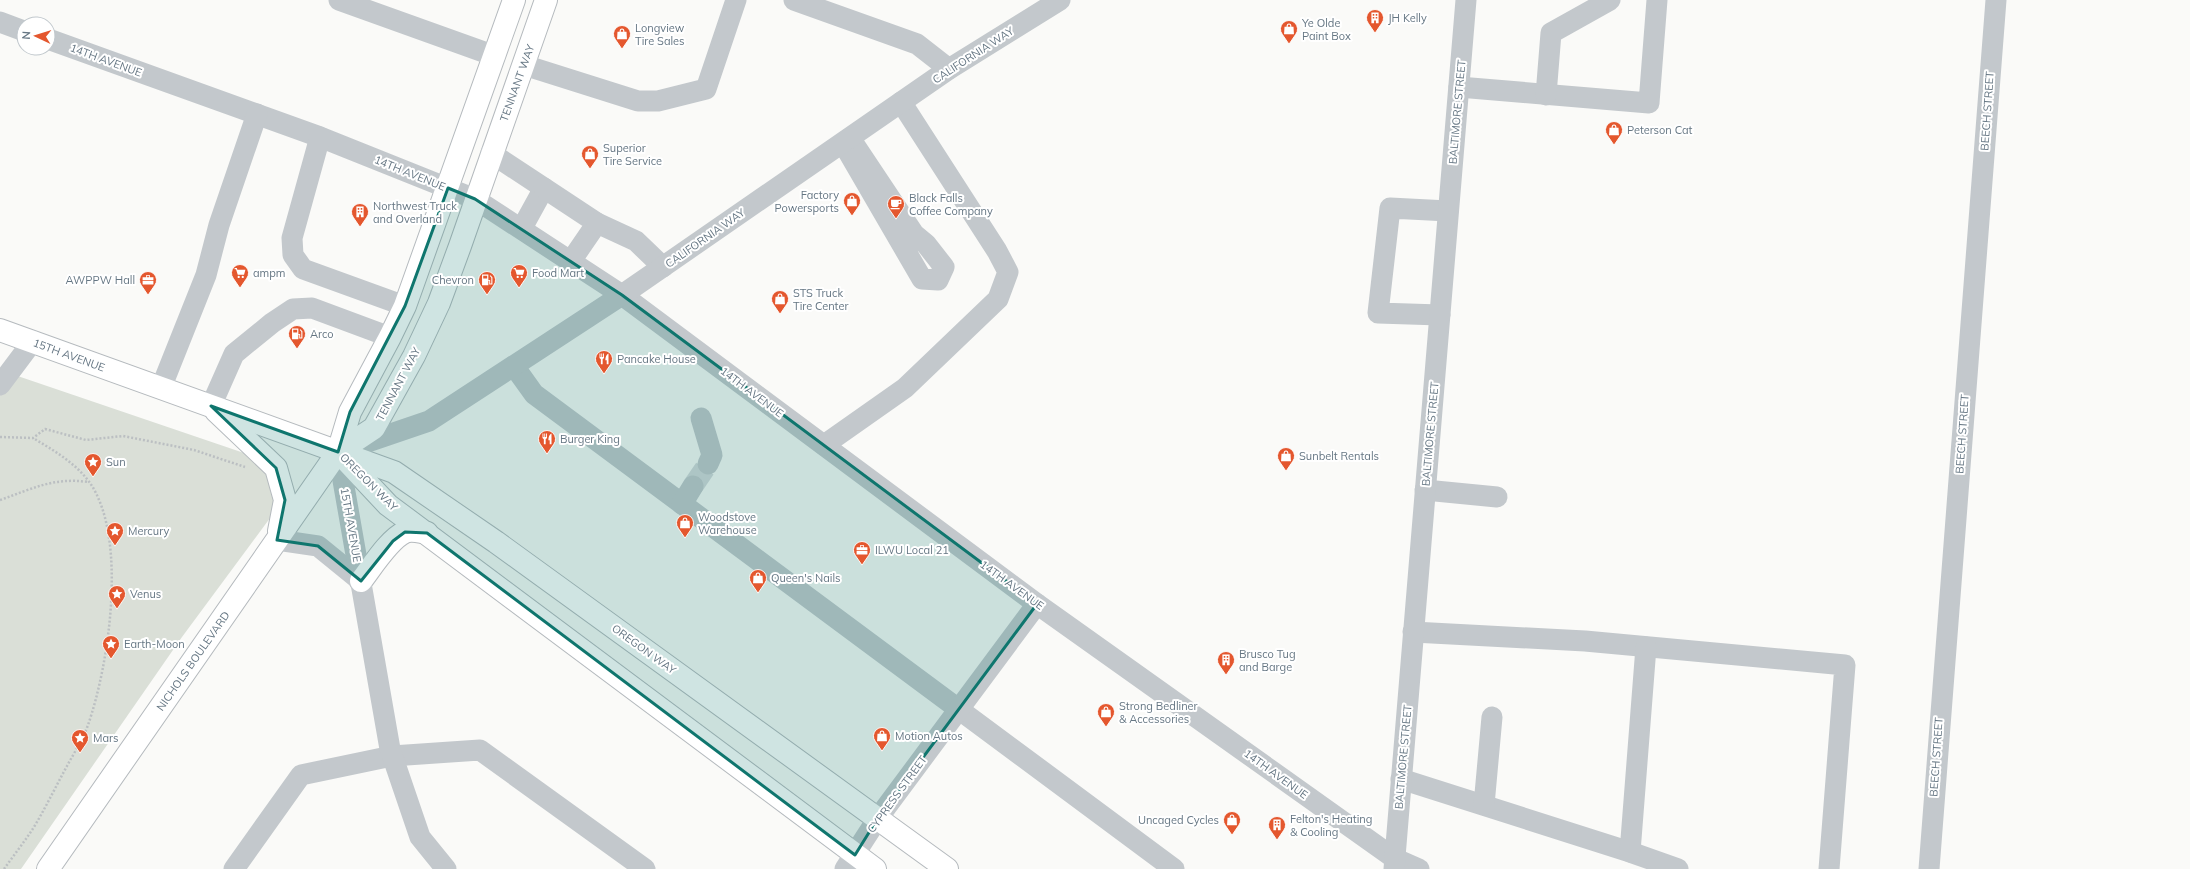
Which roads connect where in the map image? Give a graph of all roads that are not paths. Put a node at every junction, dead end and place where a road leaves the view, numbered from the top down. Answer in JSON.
{"nodes":[{"id":1,"x":339,"y":0,"type":"edge"},
{"id":2,"x":514,"y":0,"type":"edge"},
{"id":3,"x":546,"y":0,"type":"edge"},
{"id":4,"x":736,"y":0,"type":"edge"},
{"id":5,"x":794,"y":0,"type":"edge"},
{"id":6,"x":1060,"y":0,"type":"edge"},
{"id":7,"x":1466,"y":0,"type":"edge"},
{"id":8,"x":1610,"y":0,"type":"edge"},
{"id":9,"x":1657,"y":0,"type":"edge"},
{"id":10,"x":1996,"y":0,"type":"edge"},
{"id":11,"x":0,"y":22,"type":"edge"},
{"id":12,"x":16,"y":27,"type":"edge"},
{"id":13,"x":56,"y":42,"type":"edge"},
{"id":14,"x":495,"y":56,"type":"junction"},
{"id":15,"x":524,"y":65,"type":"junction"},
{"id":16,"x":949,"y":69,"type":"junction"},
{"id":17,"x":1459,"y":87,"type":"junction"},
{"id":18,"x":1546,"y":94,"type":"junction"},
{"id":19,"x":901,"y":102,"type":"junction"},
{"id":20,"x":257,"y":114,"type":"junction"},
{"id":21,"x":320,"y":137,"type":"junction"},
{"id":22,"x":846,"y":140,"type":"junction"},
{"id":23,"x":491,"y":153,"type":"junction"},
{"id":24,"x":448,"y":188,"type":"junction"},
{"id":25,"x":544,"y":188,"type":"junction"},
{"id":26,"x":475,"y":199,"type":"junction"},
{"id":27,"x":1448,"y":211,"type":"junction"},
{"id":28,"x":597,"y":223,"type":"junction"},
{"id":29,"x":522,"y":228,"type":"junction"},
{"id":30,"x":571,"y":260,"type":"junction"},
{"id":31,"x":662,"y":267,"type":"junction"},
{"id":32,"x":622,"y":295,"type":"junction"},
{"id":33,"x":405,"y":306,"type":"junction"},
{"id":34,"x":1440,"y":315,"type":"junction"},
{"id":35,"x":0,"y":330,"type":"edge"},
{"id":36,"x":390,"y":338,"type":"junction"},
{"id":37,"x":33,"y":341,"type":"junction"},
{"id":38,"x":514,"y":366,"type":"junction"},
{"id":39,"x":0,"y":385,"type":"edge"},
{"id":40,"x":161,"y":388,"type":"junction"},
{"id":41,"x":211,"y":406,"type":"junction"},
{"id":42,"x":701,"y":418,"type":"dead end"},
{"id":43,"x":824,"y":445,"type":"junction"},
{"id":44,"x":338,"y":452,"type":"junction"},
{"id":45,"x":708,"y":464,"type":"tunnel mouth"},
{"id":46,"x":693,"y":486,"type":"tunnel mouth"},
{"id":47,"x":1425,"y":490,"type":"junction"},
{"id":48,"x":1497,"y":497,"type":"dead end"},
{"id":49,"x":682,"y":504,"type":"junction"},
{"id":50,"x":427,"y":533,"type":"junction"},
{"id":51,"x":276,"y":540,"type":"junction"},
{"id":52,"x":361,"y":581,"type":"junction"},
{"id":53,"x":1037,"y":604,"type":"junction"},
{"id":54,"x":1413,"y":632,"type":"junction"},
{"id":55,"x":1646,"y":647,"type":"junction"},
{"id":56,"x":959,"y":709,"type":"junction"},
{"id":57,"x":1492,"y":716,"type":"dead end"},
{"id":58,"x":392,"y":756,"type":"junction"},
{"id":59,"x":1401,"y":779,"type":"junction"},
{"id":60,"x":1484,"y":805,"type":"junction"},
{"id":61,"x":878,"y":818,"type":"junction"},
{"id":62,"x":1630,"y":852,"type":"junction"},
{"id":63,"x":850,"y":862,"type":"edge"},
{"id":64,"x":1394,"y":864,"type":"edge"},
{"id":65,"x":48,"y":869,"type":"edge"},
{"id":66,"x":234,"y":869,"type":"edge"},
{"id":67,"x":446,"y":869,"type":"edge"},
{"id":68,"x":645,"y":869,"type":"edge"},
{"id":69,"x":874,"y":869,"type":"edge"},
{"id":70,"x":947,"y":869,"type":"edge"},
{"id":71,"x":1174,"y":869,"type":"edge"},
{"id":72,"x":1418,"y":869,"type":"edge"},
{"id":73,"x":1678,"y":869,"type":"edge"},
{"id":74,"x":1829,"y":869,"type":"edge"},
{"id":75,"x":1929,"y":869,"type":"edge"}],
"edges":[{"from":1,"to":14,"type":"street"},
{"from":2,"to":14,"type":"main road"},
{"from":3,"to":15,"type":"main road","name":"TENNANT WAY"},
{"from":4,"to":15,"type":"street"},
{"from":5,"to":16,"type":"street"},
{"from":6,"to":16,"type":"street","name":"CALIFORNIA WAY"},
{"from":7,"to":17,"type":"street","name":"BALTIMORE STREET"},
{"from":8,"to":18,"type":"street"},
{"from":9,"to":18,"type":"street"},
{"from":10,"to":75,"type":"street","name":"BEECH STREET"},
{"from":11,"to":12,"type":"street"},
{"from":13,"to":20,"type":"street","name":"14TH AVENUE"},
{"from":14,"to":24,"type":"main road"},
{"from":15,"to":23,"type":"main road","name":"TENNANT WAY"},
{"from":16,"to":19,"type":"street","name":"CALIFORNIA WAY"},
{"from":17,"to":18,"type":"street"},
{"from":17,"to":27,"type":"street","name":"BALTIMORE STREET"},
{"from":19,"to":22,"type":"street","name":"CALIFORNIA WAY"},
{"from":19,"to":43,"type":"street"},
{"from":20,"to":21,"type":"street","name":"14TH AVENUE"},
{"from":20,"to":40,"type":"street"},
{"from":21,"to":24,"type":"street","name":"14TH AVENUE"},
{"from":21,"to":33,"type":"street"},
{"from":22,"to":22,"type":"street"},
{"from":22,"to":31,"type":"street","name":"CALIFORNIA WAY"},
{"from":23,"to":25,"type":"street"},
{"from":23,"to":26,"type":"main road","name":"TENNANT WAY"},
{"from":24,"to":26,"type":"street","name":"14TH AVENUE"},
{"from":24,"to":33,"type":"main road"},
{"from":25,"to":28,"type":"street"},
{"from":25,"to":29,"type":"street"},
{"from":26,"to":29,"type":"street","name":"14TH AVENUE"},
{"from":26,"to":44,"type":"main road","name":"TENNANT WAY"},
{"from":27,"to":34,"type":"street","name":"BALTIMORE STREET"},
{"from":27,"to":34,"type":"street"},
{"from":28,"to":30,"type":"street"},
{"from":28,"to":31,"type":"street"},
{"from":29,"to":30,"type":"street","name":"14TH AVENUE"},
{"from":30,"to":32,"type":"street","name":"14TH AVENUE"},
{"from":31,"to":32,"type":"street","name":"CALIFORNIA WAY"},
{"from":32,"to":38,"type":"street","name":"CALIFORNIA WAY"},
{"from":32,"to":43,"type":"street","name":"14TH AVENUE"},
{"from":33,"to":36,"type":"main road"},
{"from":34,"to":47,"type":"street","name":"BALTIMORE STREET"},
{"from":35,"to":37,"type":"main road","name":"15TH AVENUE"},
{"from":36,"to":41,"type":"street"},
{"from":36,"to":44,"type":"main road"},
{"from":37,"to":39,"type":"street"},
{"from":37,"to":40,"type":"main road","name":"15TH AVENUE"},
{"from":38,"to":44,"type":"street","name":"CALIFORNIA WAY"},
{"from":38,"to":49,"type":"street"},
{"from":40,"to":41,"type":"main road","name":"15TH AVENUE"},
{"from":41,"to":44,"type":"main road","name":"15TH AVENUE"},
{"from":41,"to":51,"type":"main road"},
{"from":42,"to":45,"type":"street"},
{"from":43,"to":53,"type":"street","name":"14TH AVENUE"},
{"from":44,"to":50,"type":"main road","name":"OREGON WAY"},
{"from":44,"to":51,"type":"main road","name":"NICHOLS BOULEVARD"},
{"from":44,"to":52,"type":"street","name":"15TH AVENUE"},
{"from":44,"to":61,"type":"main road","name":"OREGON WAY"},
{"from":46,"to":49,"type":"street"},
{"from":47,"to":48,"type":"street"},
{"from":47,"to":54,"type":"street","name":"BALTIMORE STREET"},
{"from":49,"to":56,"type":"street"},
{"from":50,"to":52,"type":"main road"},
{"from":50,"to":63,"type":"main road","name":"OREGON WAY"},
{"from":51,"to":52,"type":"street"},
{"from":51,"to":65,"type":"main road","name":"NICHOLS BOULEVARD"},
{"from":52,"to":58,"type":"street","name":"15TH AVENUE"},
{"from":53,"to":56,"type":"street","name":"CYPRESS STREET"},
{"from":53,"to":64,"type":"street","name":"14TH AVENUE"},
{"from":54,"to":55,"type":"street"},
{"from":54,"to":59,"type":"street","name":"BALTIMORE STREET"},
{"from":55,"to":62,"type":"street"},
{"from":55,"to":74,"type":"street"},
{"from":56,"to":61,"type":"street","name":"CYPRESS STREET"},
{"from":56,"to":71,"type":"street"},
{"from":57,"to":60,"type":"street"},
{"from":58,"to":66,"type":"street"},
{"from":58,"to":67,"type":"street","name":"15TH AVENUE"},
{"from":58,"to":68,"type":"street"},
{"from":59,"to":60,"type":"street"},
{"from":59,"to":64,"type":"street","name":"BALTIMORE STREET"},
{"from":60,"to":62,"type":"street"},
{"from":61,"to":63,"type":"street","name":"CYPRESS STREET"},
{"from":61,"to":70,"type":"main road","name":"OREGON WAY"},
{"from":62,"to":73,"type":"street"},
{"from":63,"to":69,"type":"main road","name":"OREGON WAY"},
{"from":64,"to":72,"type":"street","name":"14TH AVENUE"}]}
